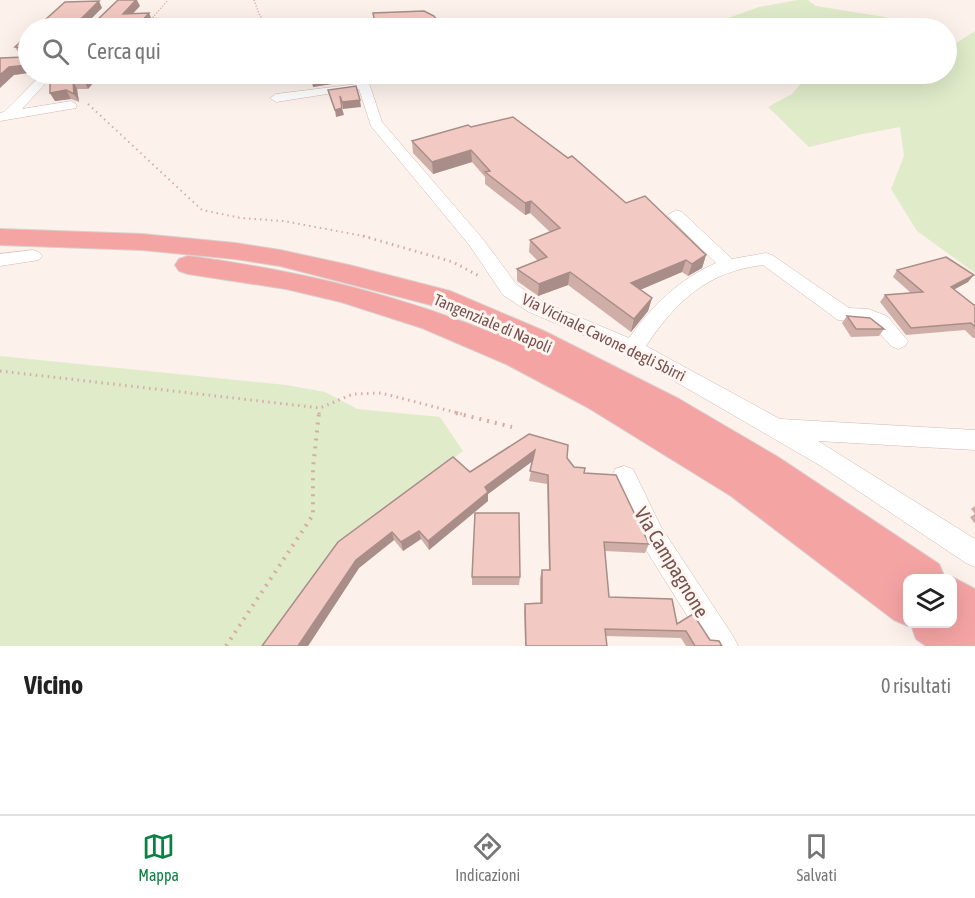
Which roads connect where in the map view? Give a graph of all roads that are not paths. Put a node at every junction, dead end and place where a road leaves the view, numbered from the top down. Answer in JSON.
{"nodes":[{"id":1,"x":38,"y":84,"type":"edge"},
{"id":2,"x":342,"y":84,"type":"edge"},
{"id":3,"x":366,"y":84,"type":"edge"},
{"id":4,"x":276,"y":98,"type":"dead end"},
{"id":5,"x":71,"y":105,"type":"edge"},
{"id":6,"x":5,"y":116,"type":"edge"},
{"id":7,"x":676,"y":215,"type":"dead end"},
{"id":8,"x":0,"y":237,"type":"edge"},
{"id":9,"x":0,"y":255,"type":"edge"},
{"id":10,"x":33,"y":256,"type":"junction"},
{"id":11,"x":0,"y":260,"type":"edge"},
{"id":12,"x":728,"y":265,"type":"junction"},
{"id":13,"x":898,"y":341,"type":"dead end"},
{"id":14,"x":633,"y":348,"type":"junction"},
{"id":15,"x":776,"y":429,"type":"junction"},
{"id":16,"x":975,"y":440,"type":"edge"},
{"id":17,"x":624,"y":477,"type":"dead end"},
{"id":18,"x":975,"y":554,"type":"edge"},
{"id":19,"x":918,"y":574,"type":"edge"},
{"id":20,"x":957,"y":600,"type":"edge"},
{"id":21,"x":903,"y":602,"type":"edge"},
{"id":22,"x":975,"y":613,"type":"edge"},
{"id":23,"x":936,"y":628,"type":"edge"},
{"id":24,"x":723,"y":646,"type":"edge"},
{"id":25,"x":961,"y":646,"type":"edge"}],
"edges":[{"from":1,"to":6,"type":"street"},
{"from":2,"to":4,"type":"street"},
{"from":3,"to":14,"type":"street","name":"Via Vicinale Cavone degli Sbirri"},
{"from":5,"to":6,"type":"street"},
{"from":7,"to":12,"type":"street"},
{"from":8,"to":19,"type":"highway","name":"Tangenziale di Napoli"},
{"from":9,"to":10,"type":"highway","name":"Tangenziale di Napoli"},
{"from":10,"to":11,"type":"street"},
{"from":10,"to":21,"type":"highway","name":"Tangenziale di Napoli"},
{"from":12,"to":13,"type":"street"},
{"from":12,"to":14,"type":"street"},
{"from":14,"to":15,"type":"street","name":"Via Vicinale Cavone degli Sbirri"},
{"from":15,"to":16,"type":"street"},
{"from":15,"to":18,"type":"street","name":"Via Vicinale Cavone degli Sbirri"},
{"from":17,"to":24,"type":"street","name":"Via Campagnone"},
{"from":20,"to":22,"type":"highway"},
{"from":23,"to":25,"type":"highway"}]}
